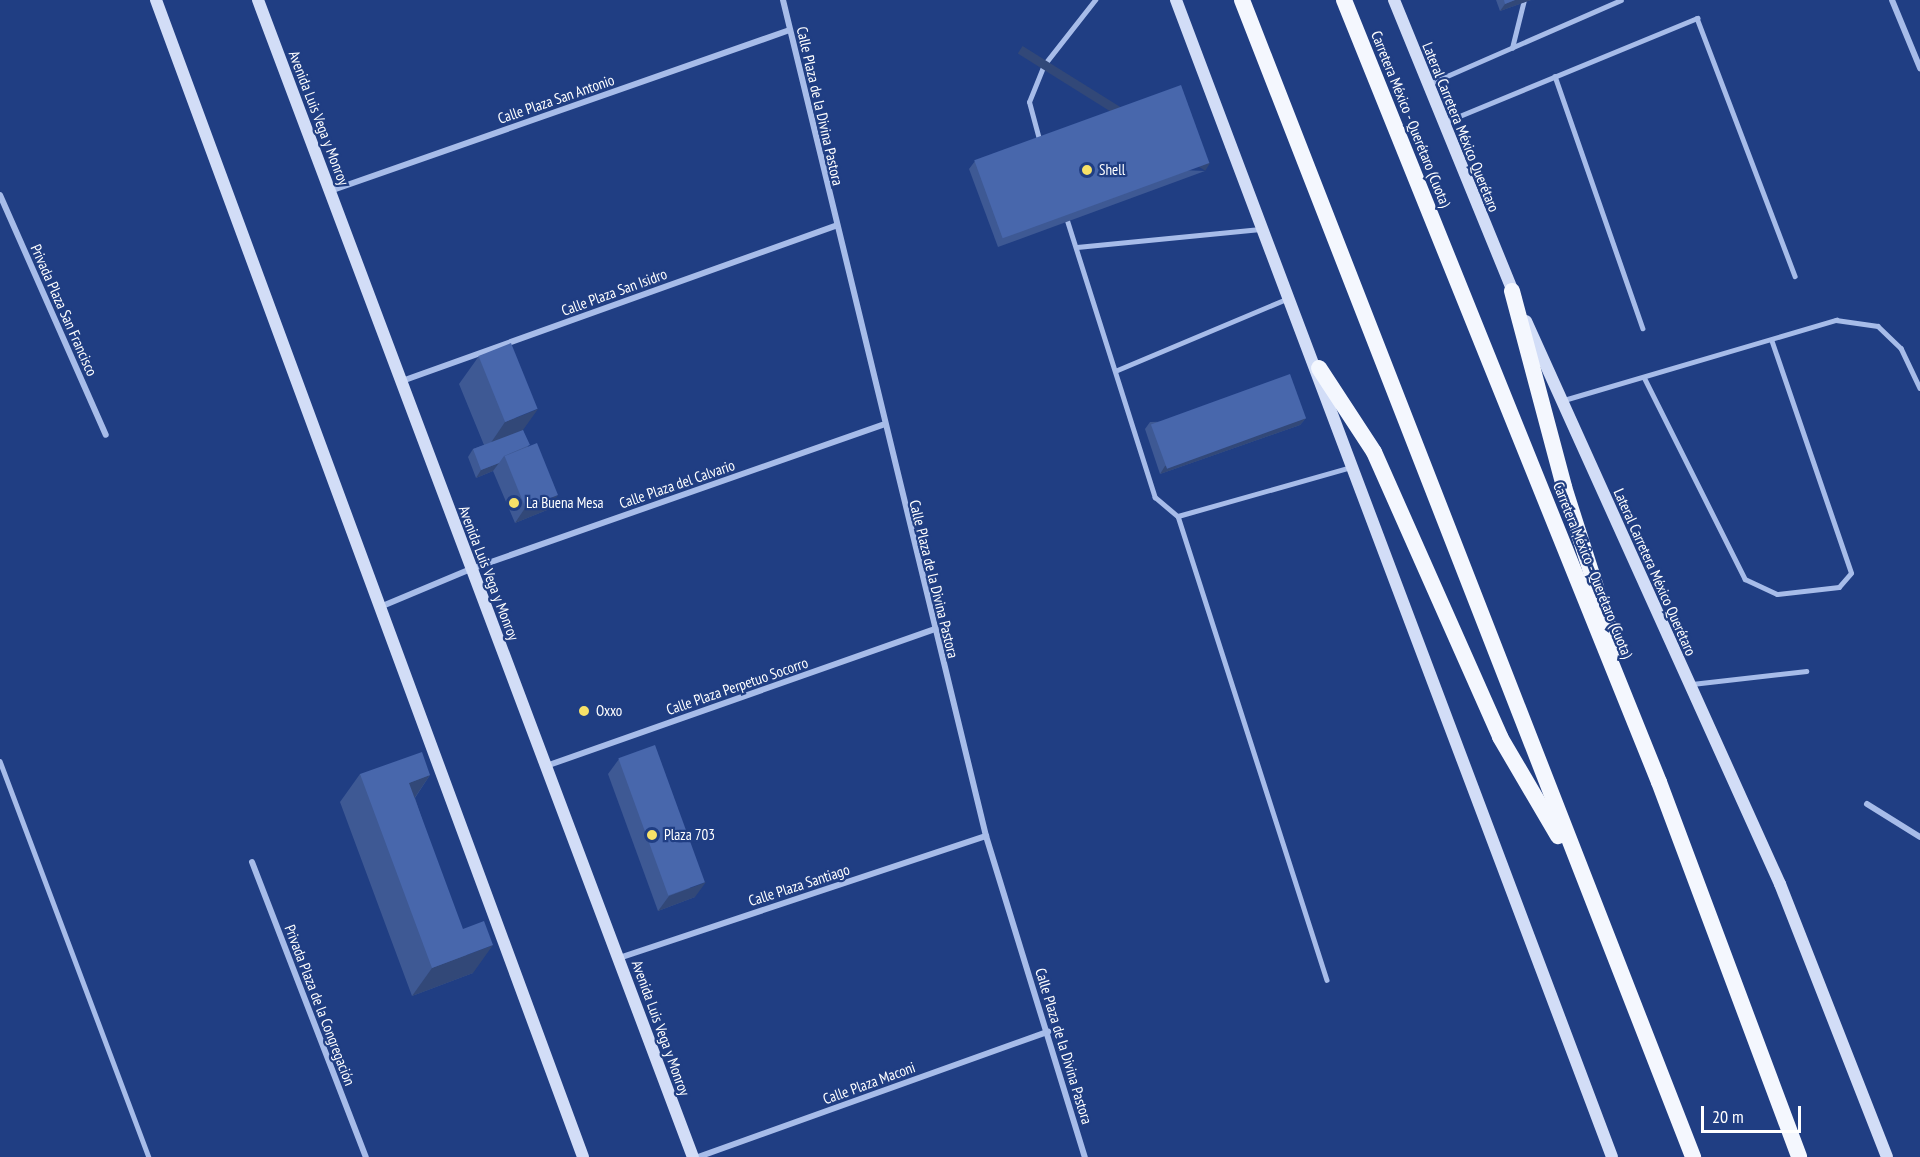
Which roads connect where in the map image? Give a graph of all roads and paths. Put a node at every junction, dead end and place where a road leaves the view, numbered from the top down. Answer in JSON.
{"nodes":[{"id":1,"x":156,"y":0,"type":"edge"},
{"id":2,"x":258,"y":0,"type":"edge"},
{"id":3,"x":783,"y":0,"type":"edge"},
{"id":4,"x":1095,"y":0,"type":"edge"},
{"id":5,"x":1176,"y":0,"type":"edge"},
{"id":6,"x":1242,"y":0,"type":"edge"},
{"id":7,"x":1344,"y":0,"type":"edge"},
{"id":8,"x":1394,"y":0,"type":"edge"},
{"id":9,"x":1524,"y":0,"type":"edge"},
{"id":10,"x":1621,"y":0,"type":"edge"},
{"id":11,"x":1892,"y":0,"type":"edge"},
{"id":12,"x":790,"y":30,"type":"junction"},
{"id":13,"x":1512,"y":48,"type":"junction"},
{"id":14,"x":1920,"y":68,"type":"edge"},
{"id":15,"x":1556,"y":76,"type":"junction"},
{"id":16,"x":1425,"y":86,"type":"junction"},
{"id":17,"x":1442,"y":124,"type":"junction"},
{"id":18,"x":1042,"y":148,"type":"edge"},
{"id":19,"x":330,"y":191,"type":"junction"},
{"id":20,"x":0,"y":195,"type":"edge"},
{"id":21,"x":1062,"y":205,"type":"edge"},
{"id":22,"x":836,"y":226,"type":"junction"},
{"id":23,"x":1262,"y":229,"type":"junction"},
{"id":24,"x":1077,"y":247,"type":"junction"},
{"id":25,"x":1795,"y":276,"type":"dead end"},
{"id":26,"x":1512,"y":291,"type":"junction"},
{"id":27,"x":1290,"y":297,"type":"junction"},
{"id":28,"x":1643,"y":328,"type":"dead end"},
{"id":29,"x":1772,"y":340,"type":"junction"},
{"id":30,"x":1319,"y":368,"type":"junction"},
{"id":31,"x":1115,"y":371,"type":"junction"},
{"id":32,"x":1644,"y":377,"type":"junction"},
{"id":33,"x":401,"y":381,"type":"junction"},
{"id":34,"x":1920,"y":388,"type":"edge"},
{"id":35,"x":1562,"y":400,"type":"junction"},
{"id":36,"x":883,"y":425,"type":"junction"},
{"id":37,"x":106,"y":435,"type":"dead end"},
{"id":38,"x":1351,"y":467,"type":"junction"},
{"id":39,"x":1178,"y":516,"type":"junction"},
{"id":40,"x":471,"y":569,"type":"junction"},
{"id":41,"x":380,"y":607,"type":"junction"},
{"id":42,"x":935,"y":629,"type":"junction"},
{"id":43,"x":1806,"y":671,"type":"dead end"},
{"id":44,"x":1690,"y":685,"type":"junction"},
{"id":45,"x":0,"y":761,"type":"edge"},
{"id":46,"x":546,"y":766,"type":"junction"},
{"id":47,"x":1659,"y":782,"type":"junction"},
{"id":48,"x":1867,"y":804,"type":"dead end"},
{"id":49,"x":986,"y":836,"type":"junction"},
{"id":50,"x":1920,"y":837,"type":"edge"},
{"id":51,"x":252,"y":862,"type":"dead end"},
{"id":52,"x":1583,"y":878,"type":"junction"},
{"id":53,"x":619,"y":958,"type":"junction"},
{"id":54,"x":1327,"y":980,"type":"dead end"},
{"id":55,"x":1048,"y":1032,"type":"junction"},
{"id":56,"x":149,"y":1157,"type":"edge"},
{"id":57,"x":366,"y":1157,"type":"edge"},
{"id":58,"x":582,"y":1157,"type":"edge"},
{"id":59,"x":693,"y":1157,"type":"edge"},
{"id":60,"x":698,"y":1157,"type":"edge"},
{"id":61,"x":1085,"y":1157,"type":"edge"},
{"id":62,"x":1612,"y":1157,"type":"edge"},
{"id":63,"x":1693,"y":1157,"type":"edge"},
{"id":64,"x":1798,"y":1157,"type":"edge"},
{"id":65,"x":1887,"y":1157,"type":"edge"}],
"edges":[{"from":1,"to":41,"type":"main road"},
{"from":2,"to":19,"type":"main road","name":"Avenida Luis Vega y Monroy"},
{"from":3,"to":12,"type":"street","name":"Calle Plaza de la Divina Pastora"},
{"from":4,"to":18,"type":"lane"},
{"from":5,"to":23,"type":"main road"},
{"from":6,"to":52,"type":"highway"},
{"from":7,"to":47,"type":"highway","name":"Carretera México - Querétaro (Cuota)"},
{"from":8,"to":16,"type":"main road","name":"Lateral Carretera México Querétaro"},
{"from":9,"to":13,"type":"lane"},
{"from":10,"to":13,"type":"lane"},
{"from":11,"to":14,"type":"street"},
{"from":12,"to":19,"type":"street","name":"Calle Plaza San Antonio"},
{"from":12,"to":22,"type":"street","name":"Calle Plaza de la Divina Pastora"},
{"from":13,"to":16,"type":"lane"},
{"from":15,"to":17,"type":"lane"},
{"from":15,"to":25,"type":"lane"},
{"from":15,"to":28,"type":"lane"},
{"from":16,"to":17,"type":"main road","name":"Lateral Carretera México Querétaro"},
{"from":17,"to":26,"type":"main road","name":"Lateral Carretera México Querétaro"},
{"from":19,"to":33,"type":"main road","name":"Avenida Luis Vega y Monroy"},
{"from":20,"to":37,"type":"street","name":"Privada Plaza San Francisco"},
{"from":21,"to":24,"type":"lane"},
{"from":22,"to":33,"type":"street","name":"Calle Plaza San Isidro"},
{"from":22,"to":36,"type":"street","name":"Calle Plaza de la Divina Pastora"},
{"from":23,"to":24,"type":"lane"},
{"from":23,"to":27,"type":"main road"},
{"from":24,"to":31,"type":"lane"},
{"from":26,"to":35,"type":"main road","name":"Lateral Carretera México Querétaro"},
{"from":26,"to":47,"type":"highway"},
{"from":27,"to":30,"type":"main road"},
{"from":27,"to":31,"type":"lane"},
{"from":29,"to":32,"type":"lane"},
{"from":29,"to":32,"type":"lane"},
{"from":29,"to":34,"type":"lane"},
{"from":30,"to":38,"type":"main road"},
{"from":30,"to":52,"type":"highway"},
{"from":31,"to":39,"type":"lane"},
{"from":32,"to":35,"type":"lane"},
{"from":33,"to":40,"type":"main road","name":"Avenida Luis Vega y Monroy"},
{"from":35,"to":44,"type":"main road","name":"Lateral Carretera México Querétaro"},
{"from":36,"to":40,"type":"street","name":"Calle Plaza del Calvario"},
{"from":36,"to":42,"type":"street","name":"Calle Plaza de la Divina Pastora"},
{"from":38,"to":39,"type":"lane"},
{"from":38,"to":62,"type":"main road"},
{"from":39,"to":54,"type":"lane"},
{"from":40,"to":41,"type":"street","name":"Calle Plaza del Calvario"},
{"from":40,"to":46,"type":"main road","name":"Avenida Luis Vega y Monroy"},
{"from":41,"to":58,"type":"main road"},
{"from":42,"to":46,"type":"street","name":"Calle Plaza Perpetuo Socorro"},
{"from":42,"to":49,"type":"street","name":"Calle Plaza de la Divina Pastora"},
{"from":43,"to":44,"type":"lane"},
{"from":44,"to":65,"type":"main road","name":"Lateral Carretera México Querétaro"},
{"from":45,"to":56,"type":"lane"},
{"from":46,"to":53,"type":"main road","name":"Avenida Luis Vega y Monroy"},
{"from":47,"to":64,"type":"highway","name":"Carretera México - Querétaro (Cuota)"},
{"from":48,"to":50,"type":"street"},
{"from":49,"to":53,"type":"street","name":"Calle Plaza Santiago"},
{"from":49,"to":55,"type":"street","name":"Calle Plaza de la Divina Pastora"},
{"from":51,"to":57,"type":"street","name":"Privada Plaza de la Congregación"},
{"from":52,"to":63,"type":"highway"},
{"from":53,"to":59,"type":"main road","name":"Avenida Luis Vega y Monroy"},
{"from":55,"to":60,"type":"street","name":"Calle Plaza Maconi"},
{"from":55,"to":61,"type":"street","name":"Calle Plaza de la Divina Pastora"}]}
